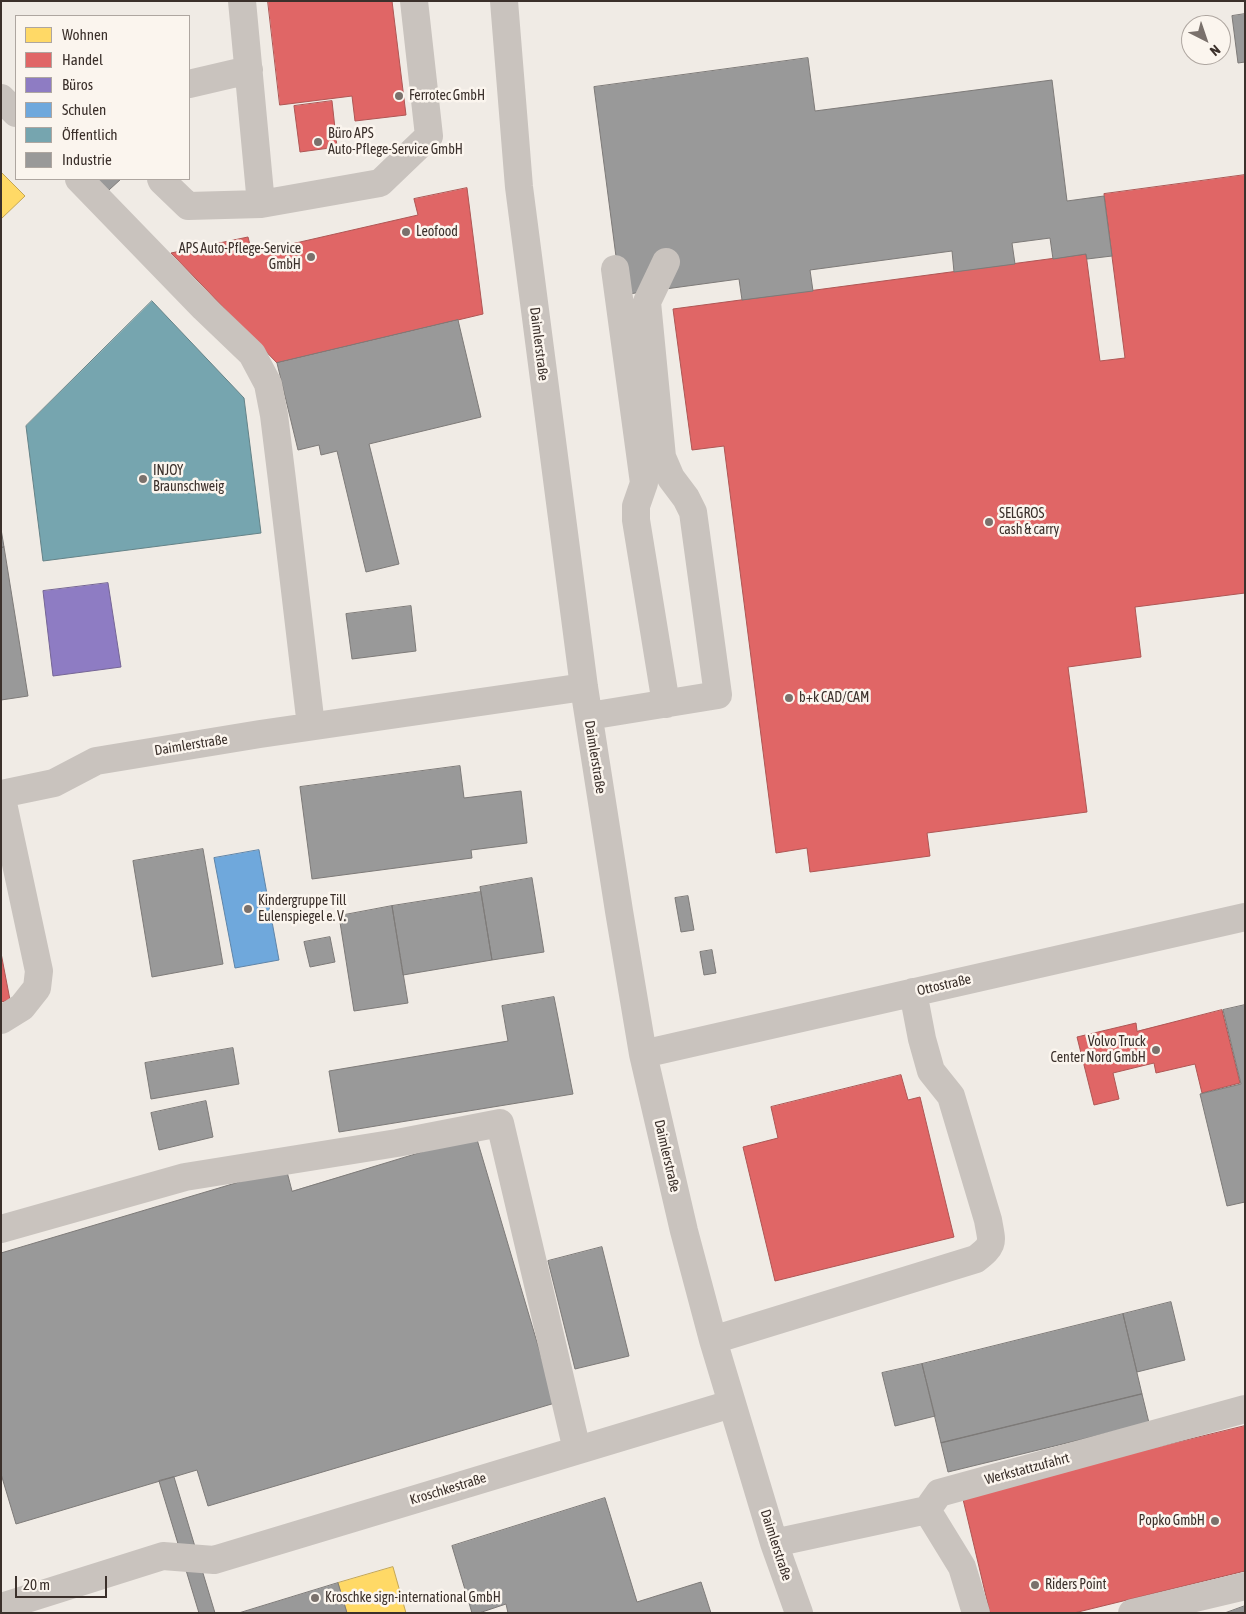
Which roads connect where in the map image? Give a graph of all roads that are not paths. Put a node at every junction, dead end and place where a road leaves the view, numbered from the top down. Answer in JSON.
{"nodes":[{"id":1,"x":242,"y":1,"type":"edge"},
{"id":2,"x":414,"y":1,"type":"edge"},
{"id":3,"x":504,"y":1,"type":"edge"},
{"id":4,"x":249,"y":70,"type":"junction"},
{"id":5,"x":190,"y":84,"type":"edge"},
{"id":6,"x":1,"y":98,"type":"edge"},
{"id":7,"x":15,"y":112,"type":"edge"},
{"id":8,"x":80,"y":180,"type":"edge"},
{"id":9,"x":162,"y":180,"type":"edge"},
{"id":10,"x":261,"y":204,"type":"junction"},
{"id":11,"x":666,"y":262,"type":"dead end"},
{"id":12,"x":615,"y":269,"type":"dead end"},
{"id":13,"x":584,"y":686,"type":"junction"},
{"id":14,"x":666,"y":704,"type":"junction"},
{"id":15,"x":589,"y":716,"type":"junction"},
{"id":16,"x":311,"y":726,"type":"junction"},
{"id":17,"x":1,"y":794,"type":"edge"},
{"id":18,"x":1245,"y":917,"type":"edge"},
{"id":19,"x":913,"y":992,"type":"junction"},
{"id":20,"x":1,"y":1020,"type":"edge"},
{"id":21,"x":643,"y":1054,"type":"junction"},
{"id":22,"x":1,"y":1229,"type":"edge"},
{"id":23,"x":713,"y":1340,"type":"junction"},
{"id":24,"x":731,"y":1404,"type":"junction"},
{"id":25,"x":1245,"y":1409,"type":"edge"},
{"id":26,"x":577,"y":1450,"type":"junction"},
{"id":27,"x":927,"y":1510,"type":"junction"},
{"id":28,"x":774,"y":1543,"type":"junction"},
{"id":29,"x":1245,"y":1586,"type":"edge"},
{"id":30,"x":1,"y":1607,"type":"edge"},
{"id":31,"x":799,"y":1613,"type":"edge"},
{"id":32,"x":976,"y":1613,"type":"edge"},
{"id":33,"x":1132,"y":1613,"type":"edge"}],
"edges":[{"from":1,"to":4,"type":"street"},
{"from":2,"to":10,"type":"street"},
{"from":3,"to":13,"type":"street","name":"Daimlerstraße"},
{"from":4,"to":5,"type":"street"},
{"from":4,"to":10,"type":"street"},
{"from":6,"to":7,"type":"street"},
{"from":8,"to":16,"type":"street"},
{"from":9,"to":10,"type":"street"},
{"from":11,"to":14,"type":"street"},
{"from":12,"to":14,"type":"street"},
{"from":13,"to":15,"type":"street","name":"Daimlerstraße"},
{"from":13,"to":16,"type":"street","name":"Daimlerstraße"},
{"from":14,"to":15,"type":"street"},
{"from":15,"to":21,"type":"street","name":"Daimlerstraße"},
{"from":16,"to":17,"type":"street","name":"Daimlerstraße"},
{"from":17,"to":20,"type":"street"},
{"from":18,"to":19,"type":"street","name":"Ottostraße"},
{"from":19,"to":21,"type":"street","name":"Ottostraße"},
{"from":19,"to":23,"type":"street"},
{"from":21,"to":23,"type":"street","name":"Daimlerstraße"},
{"from":22,"to":26,"type":"street"},
{"from":23,"to":24,"type":"street","name":"Daimlerstraße"},
{"from":24,"to":26,"type":"street","name":"Kroschkestraße"},
{"from":24,"to":28,"type":"street","name":"Daimlerstraße"},
{"from":25,"to":27,"type":"street","name":"Werkstattzufahrt"},
{"from":26,"to":30,"type":"street","name":"Kroschkestraße"},
{"from":27,"to":28,"type":"street"},
{"from":27,"to":32,"type":"street"},
{"from":28,"to":31,"type":"street","name":"Daimlerstraße"},
{"from":29,"to":33,"type":"street"}]}
